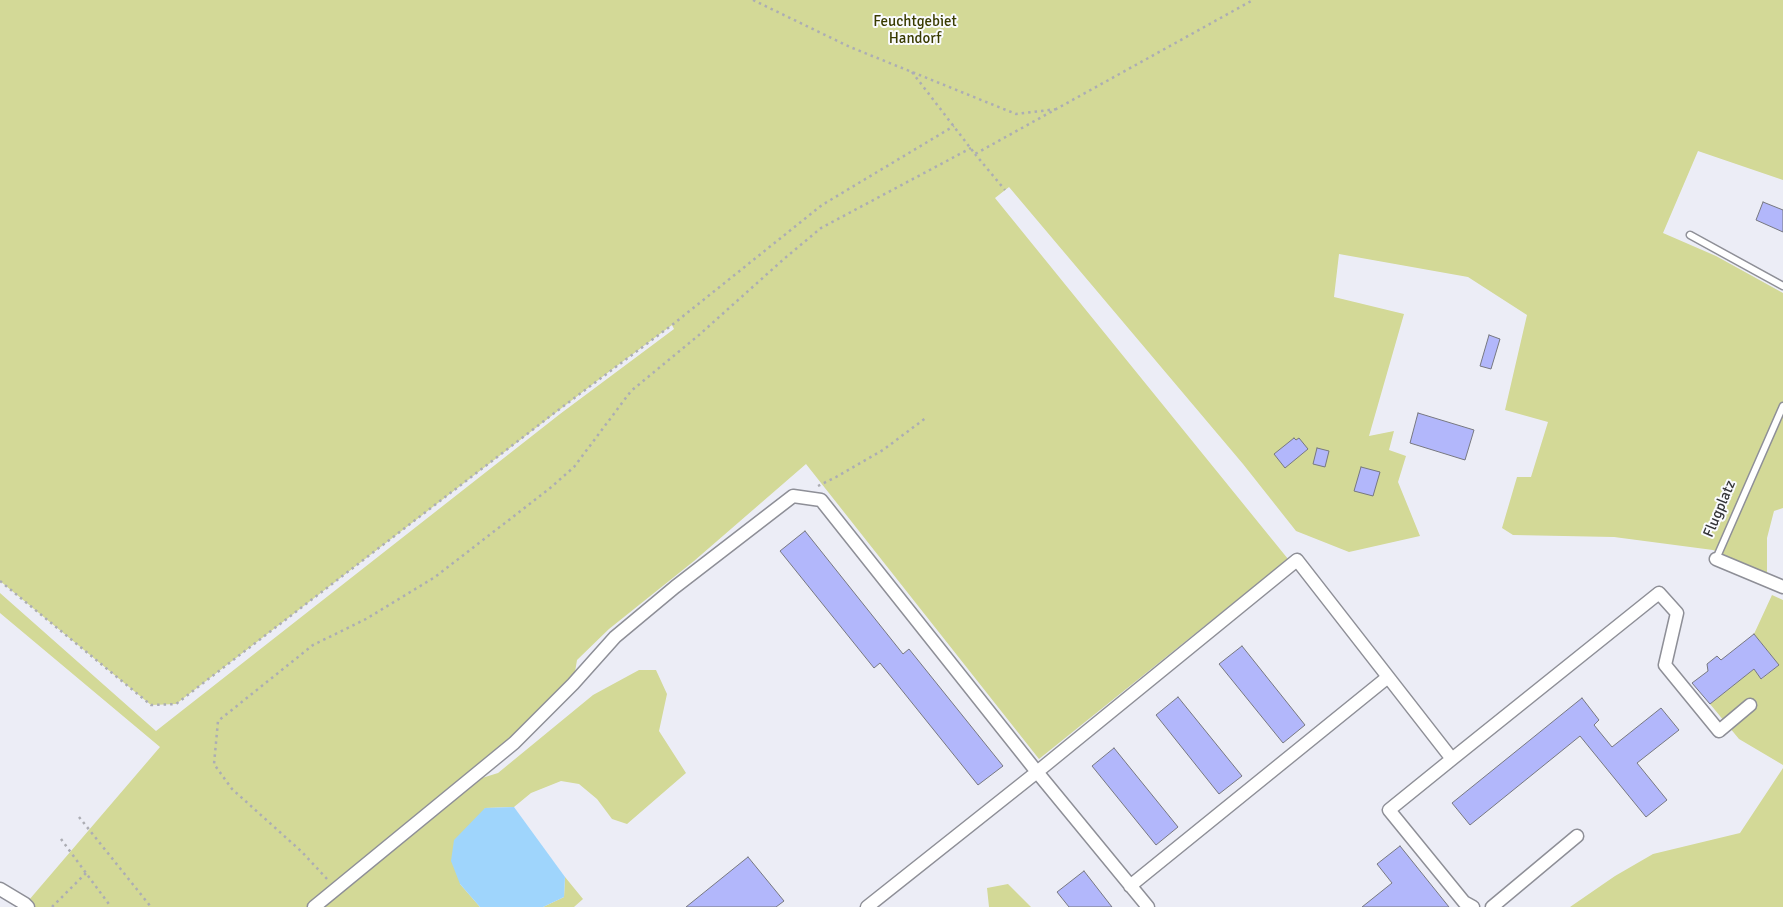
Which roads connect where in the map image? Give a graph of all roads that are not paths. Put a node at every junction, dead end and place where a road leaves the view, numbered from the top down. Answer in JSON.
{"nodes":[{"id":1,"x":1690,"y":235,"type":"dead end"},
{"id":2,"x":1783,"y":286,"type":"edge"},
{"id":3,"x":1783,"y":406,"type":"edge"},
{"id":4,"x":1716,"y":560,"type":"joint"},
{"id":5,"x":1783,"y":587,"type":"edge"},
{"id":6,"x":1388,"y":676,"type":"junction"},
{"id":7,"x":1750,"y":705,"type":"dead end"},
{"id":8,"x":1452,"y":759,"type":"junction"},
{"id":9,"x":1036,"y":772,"type":"junction"},
{"id":10,"x":1577,"y":836,"type":"dead end"},
{"id":11,"x":1130,"y":886,"type":"junction"},
{"id":12,"x":0,"y":889,"type":"edge"},
{"id":13,"x":28,"y":907,"type":"edge"},
{"id":14,"x":314,"y":907,"type":"edge"},
{"id":15,"x":867,"y":907,"type":"edge"},
{"id":16,"x":1148,"y":907,"type":"edge"},
{"id":17,"x":1473,"y":907,"type":"edge"},
{"id":18,"x":1492,"y":907,"type":"edge"}],
"edges":[{"from":1,"to":2,"type":"lane"},
{"from":3,"to":4,"type":"lane","name":"Flugplatz"},
{"from":4,"to":5,"type":"street","name":"Flugplatz"},
{"from":6,"to":8,"type":"street"},
{"from":6,"to":9,"type":"street"},
{"from":6,"to":11,"type":"street"},
{"from":7,"to":8,"type":"street"},
{"from":8,"to":17,"type":"street"},
{"from":9,"to":11,"type":"street"},
{"from":9,"to":14,"type":"street"},
{"from":9,"to":15,"type":"street"},
{"from":10,"to":18,"type":"street"},
{"from":11,"to":16,"type":"street"},
{"from":12,"to":13,"type":"street"}]}
